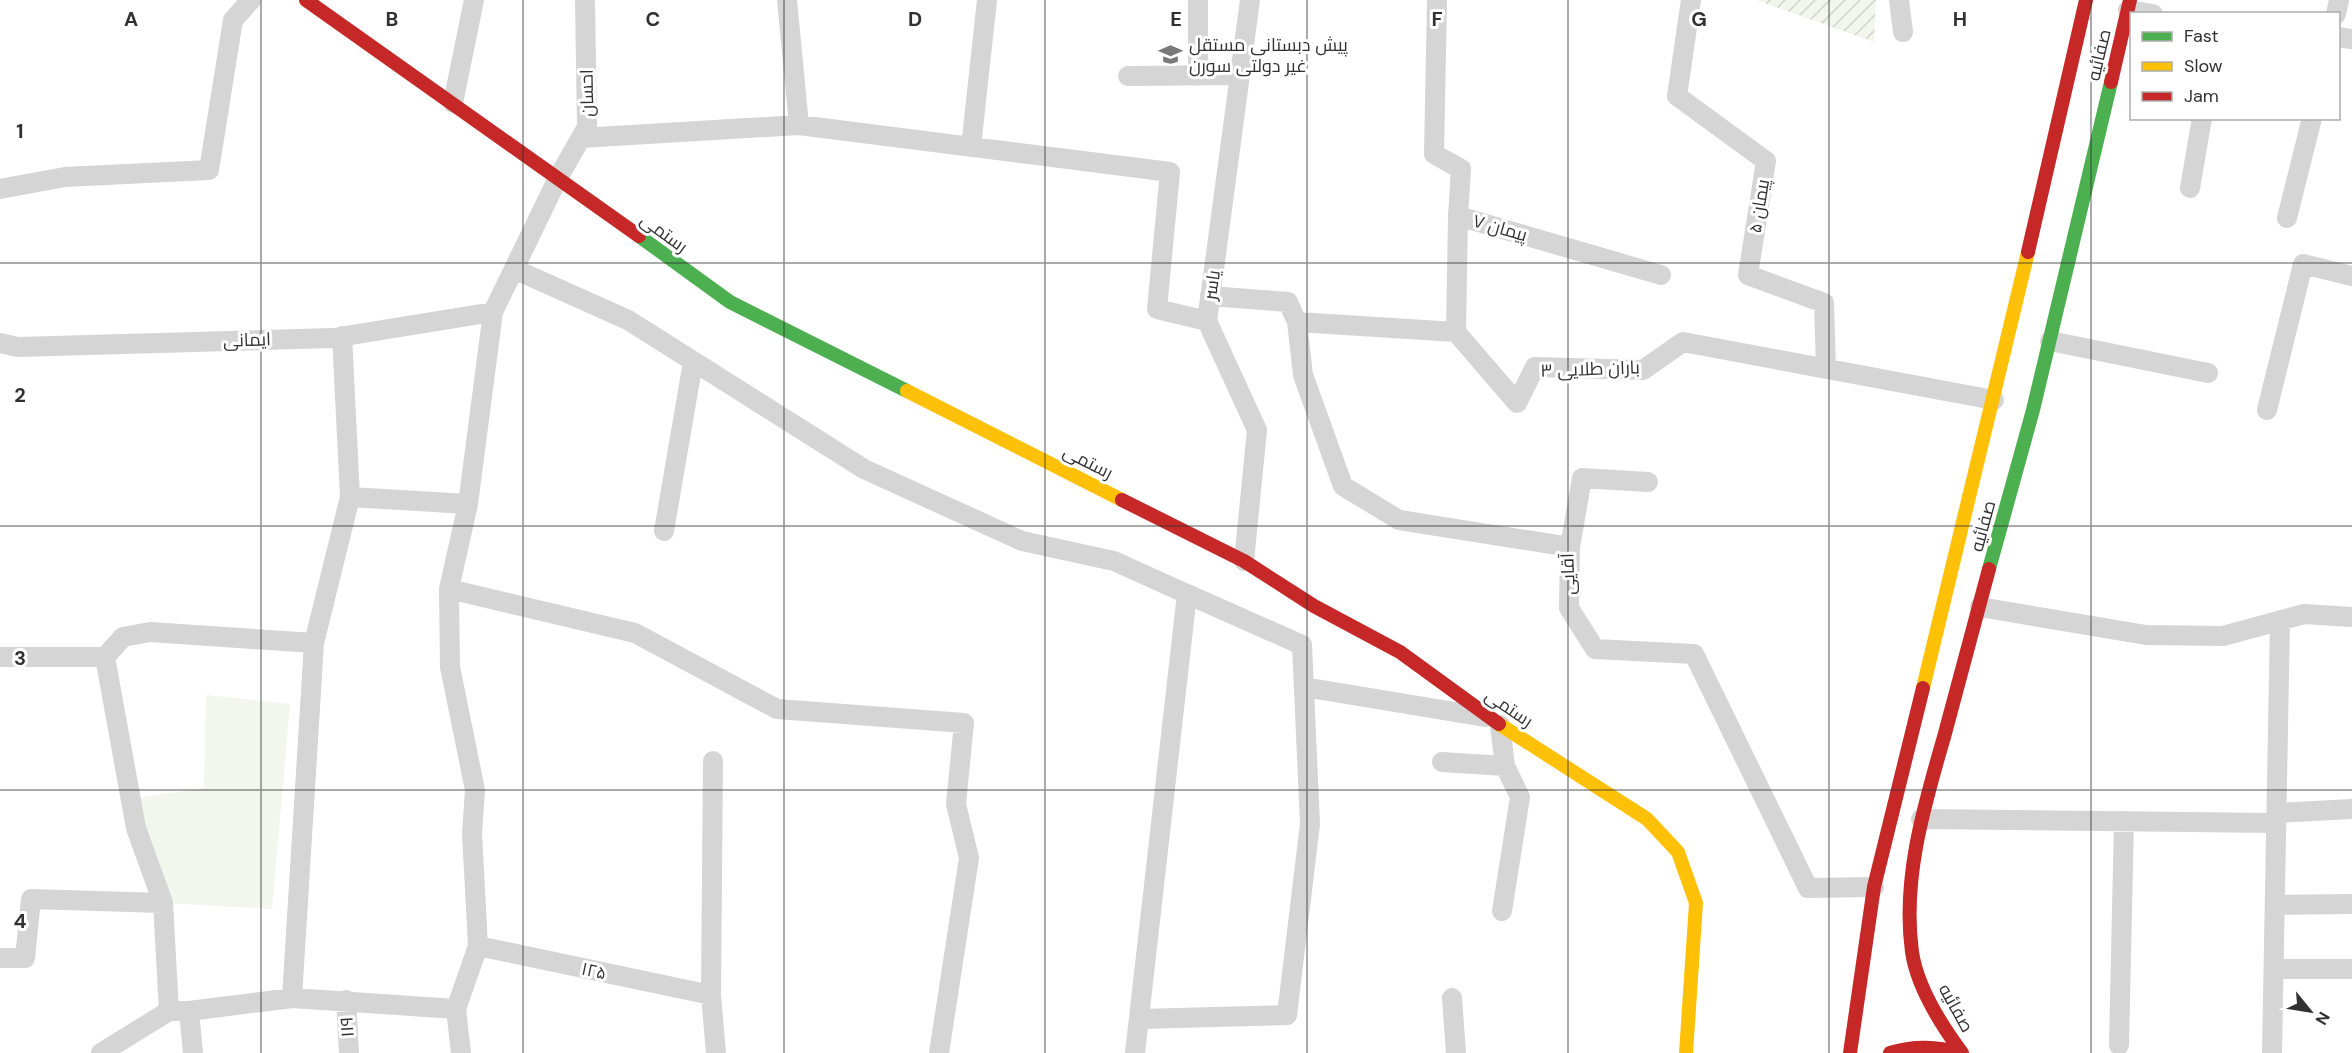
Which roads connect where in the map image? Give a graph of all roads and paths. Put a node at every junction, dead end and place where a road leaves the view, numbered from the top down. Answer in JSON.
{"nodes":[{"id":1,"x":251,"y":0,"type":"edge"},
{"id":2,"x":306,"y":0,"type":"edge"},
{"id":3,"x":474,"y":0,"type":"edge"},
{"id":4,"x":585,"y":0,"type":"edge"},
{"id":5,"x":787,"y":0,"type":"edge"},
{"id":6,"x":987,"y":0,"type":"edge"},
{"id":7,"x":1198,"y":0,"type":"edge"},
{"id":8,"x":1250,"y":0,"type":"edge"},
{"id":9,"x":1437,"y":0,"type":"edge"},
{"id":10,"x":1691,"y":0,"type":"edge"},
{"id":11,"x":1899,"y":0,"type":"edge"},
{"id":12,"x":2086,"y":0,"type":"edge"},
{"id":13,"x":2129,"y":5,"type":"edge"},
{"id":14,"x":2148,"y":12,"type":"edge"},
{"id":15,"x":1903,"y":32,"type":"dead end"},
{"id":16,"x":1240,"y":75,"type":"junction"},
{"id":17,"x":1128,"y":76,"type":"dead end"},
{"id":18,"x":1198,"y":76,"type":"junction"},
{"id":19,"x":453,"y":102,"type":"junction"},
{"id":20,"x":2202,"y":120,"type":"edge"},
{"id":21,"x":2312,"y":120,"type":"edge"},
{"id":22,"x":799,"y":125,"type":"junction"},
{"id":23,"x":581,"y":138,"type":"junction"},
{"id":24,"x":971,"y":147,"type":"junction"},
{"id":25,"x":558,"y":178,"type":"junction"},
{"id":26,"x":2190,"y":188,"type":"dead end"},
{"id":27,"x":0,"y":189,"type":"edge"},
{"id":28,"x":1458,"y":216,"type":"junction"},
{"id":29,"x":2287,"y":218,"type":"dead end"},
{"id":30,"x":514,"y":269,"type":"junction"},
{"id":31,"x":1661,"y":275,"type":"dead end"},
{"id":32,"x":2352,"y":276,"type":"edge"},
{"id":33,"x":1210,"y":296,"type":"junction"},
{"id":34,"x":493,"y":312,"type":"junction"},
{"id":35,"x":1207,"y":321,"type":"junction"},
{"id":36,"x":1297,"y":321,"type":"junction"},
{"id":37,"x":1456,"y":332,"type":"junction"},
{"id":38,"x":342,"y":336,"type":"junction"},
{"id":39,"x":2050,"y":341,"type":"junction"},
{"id":40,"x":0,"y":344,"type":"edge"},
{"id":41,"x":693,"y":362,"type":"junction"},
{"id":42,"x":1826,"y":368,"type":"junction"},
{"id":43,"x":2208,"y":374,"type":"dead end"},
{"id":44,"x":1994,"y":400,"type":"junction"},
{"id":45,"x":2267,"y":410,"type":"dead end"},
{"id":46,"x":1648,"y":482,"type":"dead end"},
{"id":47,"x":350,"y":497,"type":"junction"},
{"id":48,"x":468,"y":504,"type":"junction"},
{"id":49,"x":664,"y":531,"type":"dead end"},
{"id":50,"x":1570,"y":547,"type":"junction"},
{"id":51,"x":1244,"y":561,"type":"junction"},
{"id":52,"x":449,"y":590,"type":"junction"},
{"id":53,"x":1187,"y":594,"type":"junction"},
{"id":54,"x":1980,"y":607,"type":"junction"},
{"id":55,"x":2352,"y":617,"type":"edge"},
{"id":56,"x":2280,"y":620,"type":"junction"},
{"id":57,"x":314,"y":643,"type":"junction"},
{"id":58,"x":0,"y":657,"type":"edge"},
{"id":59,"x":105,"y":657,"type":"junction"},
{"id":60,"x":1304,"y":687,"type":"junction"},
{"id":61,"x":1495,"y":722,"type":"junction"},
{"id":62,"x":713,"y":761,"type":"dead end"},
{"id":63,"x":1442,"y":762,"type":"dead end"},
{"id":64,"x":1505,"y":766,"type":"junction"},
{"id":65,"x":2352,"y":809,"type":"edge"},
{"id":66,"x":2276,"y":818,"type":"junction"},
{"id":67,"x":1921,"y":819,"type":"junction"},
{"id":68,"x":2124,"y":821,"type":"junction"},
{"id":69,"x":1874,"y":887,"type":"junction"},
{"id":70,"x":163,"y":903,"type":"junction"},
{"id":71,"x":2352,"y":904,"type":"edge"},
{"id":72,"x":2275,"y":905,"type":"junction"},
{"id":73,"x":1502,"y":912,"type":"dead end"},
{"id":74,"x":478,"y":946,"type":"junction"},
{"id":75,"x":0,"y":958,"type":"edge"},
{"id":76,"x":2274,"y":969,"type":"junction"},
{"id":77,"x":2352,"y":969,"type":"edge"},
{"id":78,"x":711,"y":995,"type":"junction"},
{"id":79,"x":292,"y":998,"type":"junction"},
{"id":80,"x":1452,"y":998,"type":"dead end"},
{"id":81,"x":346,"y":1000,"type":"junction"},
{"id":82,"x":456,"y":1009,"type":"junction"},
{"id":83,"x":169,"y":1011,"type":"junction"},
{"id":84,"x":189,"y":1011,"type":"junction"},
{"id":85,"x":1139,"y":1019,"type":"junction"},
{"id":86,"x":2119,"y":1045,"type":"dead end"},
{"id":87,"x":101,"y":1053,"type":"edge"},
{"id":88,"x":194,"y":1053,"type":"edge"},
{"id":89,"x":349,"y":1053,"type":"edge"},
{"id":90,"x":461,"y":1053,"type":"edge"},
{"id":91,"x":716,"y":1053,"type":"edge"},
{"id":92,"x":939,"y":1053,"type":"edge"},
{"id":93,"x":1135,"y":1053,"type":"edge"},
{"id":94,"x":1456,"y":1053,"type":"edge"},
{"id":95,"x":1686,"y":1053,"type":"edge"},
{"id":96,"x":1850,"y":1053,"type":"edge"},
{"id":97,"x":1890,"y":1053,"type":"edge"},
{"id":98,"x":1962,"y":1053,"type":"edge"},
{"id":99,"x":2272,"y":1053,"type":"edge"}],
"edges":[{"from":1,"to":27,"type":"street"},
{"from":2,"to":19,"type":"main road","name":"رستمی"},
{"from":3,"to":19,"type":"street"},
{"from":4,"to":23,"type":"street","name":"احسان"},
{"from":5,"to":22,"type":"street"},
{"from":6,"to":24,"type":"street"},
{"from":7,"to":18,"type":"street"},
{"from":8,"to":16,"type":"street","name":"یاسر"},
{"from":9,"to":28,"type":"street","name":"پیمان ۷"},
{"from":10,"to":42,"type":"street","name":"پیمان ۵"},
{"from":11,"to":15,"type":"street"},
{"from":12,"to":44,"type":"main road","name":"صفائیه"},
{"from":13,"to":14,"type":"street"},
{"from":13,"to":39,"type":"main road","name":"صفائیه"},
{"from":16,"to":18,"type":"street"},
{"from":16,"to":33,"type":"street","name":"یاسر"},
{"from":17,"to":18,"type":"street"},
{"from":19,"to":25,"type":"main road","name":"رستمی"},
{"from":20,"to":26,"type":"street"},
{"from":21,"to":29,"type":"street"},
{"from":22,"to":23,"type":"street"},
{"from":22,"to":24,"type":"street"},
{"from":23,"to":25,"type":"street","name":"احسان"},
{"from":24,"to":35,"type":"street"},
{"from":25,"to":30,"type":"street","name":"احسان"},
{"from":25,"to":51,"type":"main road","name":"رستمی"},
{"from":28,"to":31,"type":"street","name":"پیمان ۷"},
{"from":28,"to":37,"type":"street"},
{"from":30,"to":34,"type":"street","name":"احسان"},
{"from":30,"to":41,"type":"street"},
{"from":32,"to":45,"type":"street"},
{"from":33,"to":35,"type":"street","name":"یاسر"},
{"from":33,"to":36,"type":"street"},
{"from":34,"to":38,"type":"street","name":"ایمانی"},
{"from":34,"to":48,"type":"street","name":"احسان"},
{"from":35,"to":51,"type":"street","name":"یاسر"},
{"from":36,"to":37,"type":"street"},
{"from":36,"to":50,"type":"street","name":"آقایی"},
{"from":37,"to":42,"type":"street","name":"باران طلایی ۳"},
{"from":38,"to":40,"type":"street","name":"ایمانی"},
{"from":38,"to":47,"type":"street"},
{"from":39,"to":43,"type":"street"},
{"from":39,"to":54,"type":"main road","name":"صفائیه"},
{"from":41,"to":49,"type":"street"},
{"from":41,"to":53,"type":"street"},
{"from":42,"to":44,"type":"street","name":"باران طلایی ۳"},
{"from":44,"to":69,"type":"main road","name":"صفائیه"},
{"from":46,"to":50,"type":"street"},
{"from":47,"to":48,"type":"street"},
{"from":47,"to":57,"type":"street"},
{"from":48,"to":52,"type":"street","name":"احسان"},
{"from":50,"to":69,"type":"street","name":"آقایی"},
{"from":51,"to":61,"type":"main road","name":"رستمی"},
{"from":52,"to":74,"type":"street","name":"احسان"},
{"from":52,"to":92,"type":"street"},
{"from":53,"to":60,"type":"street"},
{"from":53,"to":85,"type":"street"},
{"from":54,"to":56,"type":"street"},
{"from":54,"to":67,"type":"main road","name":"صفائیه"},
{"from":55,"to":56,"type":"street"},
{"from":56,"to":66,"type":"street"},
{"from":57,"to":59,"type":"street"},
{"from":57,"to":79,"type":"street"},
{"from":58,"to":59,"type":"street"},
{"from":59,"to":70,"type":"street"},
{"from":60,"to":61,"type":"street"},
{"from":60,"to":85,"type":"street"},
{"from":61,"to":64,"type":"street"},
{"from":61,"to":95,"type":"main road","name":"رستمی"},
{"from":62,"to":78,"type":"street"},
{"from":63,"to":64,"type":"street"},
{"from":64,"to":73,"type":"street"},
{"from":65,"to":66,"type":"street"},
{"from":66,"to":68,"type":"street"},
{"from":66,"to":72,"type":"street"},
{"from":67,"to":68,"type":"street"},
{"from":67,"to":98,"type":"main road","name":"صفائیه"},
{"from":68,"to":86,"type":"street"},
{"from":69,"to":96,"type":"main road","name":"صفائیه"},
{"from":70,"to":75,"type":"street"},
{"from":70,"to":83,"type":"street"},
{"from":71,"to":72,"type":"street"},
{"from":72,"to":76,"type":"street"},
{"from":74,"to":78,"type":"street","name":"۱۲۵"},
{"from":74,"to":82,"type":"street"},
{"from":76,"to":77,"type":"street"},
{"from":76,"to":99,"type":"street"},
{"from":78,"to":91,"type":"street"},
{"from":79,"to":81,"type":"street"},
{"from":79,"to":84,"type":"street"},
{"from":80,"to":94,"type":"street"},
{"from":81,"to":82,"type":"street"},
{"from":81,"to":89,"type":"street","name":"۱۱۹"},
{"from":82,"to":90,"type":"street"},
{"from":83,"to":84,"type":"street"},
{"from":83,"to":87,"type":"street"},
{"from":84,"to":88,"type":"street"},
{"from":85,"to":93,"type":"street"},
{"from":97,"to":98,"type":"main road"}]}
